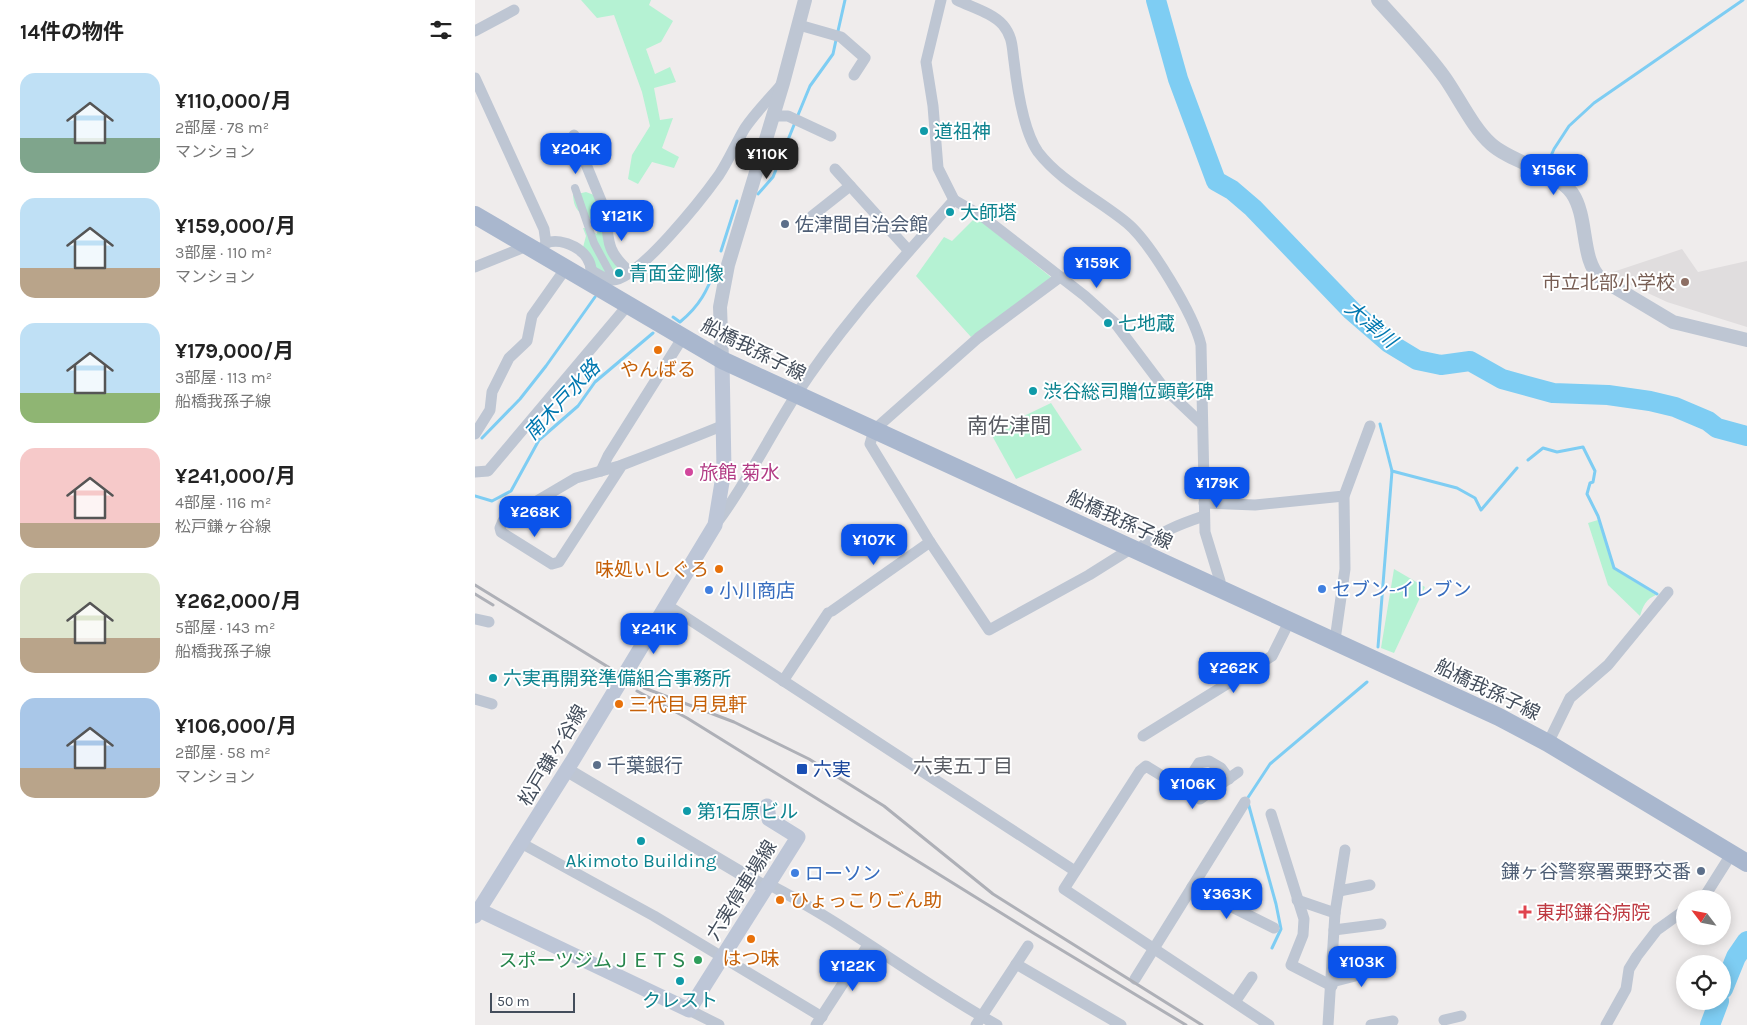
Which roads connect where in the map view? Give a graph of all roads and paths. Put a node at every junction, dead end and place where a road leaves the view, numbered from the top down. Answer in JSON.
{"nodes":[{"id":1,"x":805,"y":0,"type":"edge"},
{"id":2,"x":941,"y":0,"type":"edge"},
{"id":3,"x":957,"y":0,"type":"edge"},
{"id":4,"x":1378,"y":0,"type":"edge"},
{"id":5,"x":514,"y":10,"type":"dead end"},
{"id":6,"x":799,"y":24,"type":"junction"},
{"id":7,"x":475,"y":32,"type":"edge"},
{"id":8,"x":854,"y":75,"type":"dead end"},
{"id":9,"x":475,"y":78,"type":"edge"},
{"id":10,"x":783,"y":83,"type":"junction"},
{"id":11,"x":772,"y":116,"type":"junction"},
{"id":12,"x":574,"y":135,"type":"dead end"},
{"id":13,"x":831,"y":136,"type":"dead end"},
{"id":14,"x":835,"y":169,"type":"dead end"},
{"id":15,"x":850,"y":186,"type":"junction"},
{"id":16,"x":575,"y":188,"type":"dead end"},
{"id":17,"x":953,"y":200,"type":"junction"},
{"id":18,"x":812,"y":216,"type":"dead end"},
{"id":19,"x":476,"y":217,"type":"edge"},
{"id":20,"x":537,"y":247,"type":"junction"},
{"id":21,"x":909,"y":251,"type":"junction"},
{"id":22,"x":475,"y":267,"type":"edge"},
{"id":23,"x":566,"y":268,"type":"junction"},
{"id":24,"x":630,"y":272,"type":"junction"},
{"id":25,"x":1060,"y":277,"type":"junction"},
{"id":26,"x":614,"y":280,"type":"junction"},
{"id":27,"x":628,"y":305,"type":"junction"},
{"id":28,"x":683,"y":337,"type":"junction"},
{"id":29,"x":1747,"y":340,"type":"edge"},
{"id":30,"x":722,"y":360,"type":"junction"},
{"id":31,"x":796,"y":395,"type":"junction"},
{"id":32,"x":1202,"y":424,"type":"junction"},
{"id":33,"x":724,"y":425,"type":"junction"},
{"id":34,"x":1370,"y":426,"type":"dead end"},
{"id":35,"x":875,"y":430,"type":"junction"},
{"id":36,"x":475,"y":434,"type":"edge"},
{"id":37,"x":622,"y":465,"type":"junction"},
{"id":38,"x":601,"y":471,"type":"junction"},
{"id":39,"x":475,"y":472,"type":"edge"},
{"id":40,"x":1344,"y":496,"type":"junction"},
{"id":41,"x":1204,"y":503,"type":"junction"},
{"id":42,"x":1204,"y":516,"type":"junction"},
{"id":43,"x":715,"y":525,"type":"junction"},
{"id":44,"x":930,"y":542,"type":"junction"},
{"id":45,"x":1135,"y":549,"type":"junction"},
{"id":46,"x":1218,"y":587,"type":"junction"},
{"id":47,"x":1668,"y":592,"type":"dead end"},
{"id":48,"x":667,"y":605,"type":"junction"},
{"id":49,"x":475,"y":619,"type":"edge"},
{"id":50,"x":1290,"y":620,"type":"junction"},
{"id":51,"x":489,"y":622,"type":"dead end"},
{"id":52,"x":1335,"y":640,"type":"junction"},
{"id":53,"x":783,"y":681,"type":"junction"},
{"id":54,"x":475,"y":699,"type":"edge"},
{"id":55,"x":492,"y":704,"type":"dead end"},
{"id":56,"x":1143,"y":736,"type":"dead end"},
{"id":57,"x":1548,"y":743,"type":"junction"},
{"id":58,"x":567,"y":770,"type":"junction"},
{"id":59,"x":1183,"y":788,"type":"junction"},
{"id":60,"x":1245,"y":802,"type":"dead end"},
{"id":61,"x":767,"y":806,"type":"dead end"},
{"id":62,"x":1271,"y":814,"type":"dead end"},
{"id":63,"x":521,"y":843,"type":"junction"},
{"id":64,"x":1345,"y":850,"type":"dead end"},
{"id":65,"x":1732,"y":853,"type":"junction"},
{"id":66,"x":1747,"y":863,"type":"edge"},
{"id":67,"x":1075,"y":871,"type":"junction"},
{"id":68,"x":1370,"y":884,"type":"dead end"},
{"id":69,"x":767,"y":886,"type":"junction"},
{"id":70,"x":1191,"y":888,"type":"junction"},
{"id":71,"x":1709,"y":890,"type":"edge"},
{"id":72,"x":1339,"y":892,"type":"junction"},
{"id":73,"x":1297,"y":900,"type":"junction"},
{"id":74,"x":477,"y":913,"type":"edge"},
{"id":75,"x":1335,"y":913,"type":"junction"},
{"id":76,"x":1676,"y":916,"type":"edge"},
{"id":77,"x":1381,"y":924,"type":"dead end"},
{"id":78,"x":1274,"y":928,"type":"dead end"},
{"id":79,"x":1335,"y":930,"type":"junction"},
{"id":80,"x":868,"y":945,"type":"junction"},
{"id":81,"x":1028,"y":946,"type":"dead end"},
{"id":82,"x":1154,"y":948,"type":"junction"},
{"id":83,"x":723,"y":956,"type":"junction"},
{"id":84,"x":1016,"y":964,"type":"junction"},
{"id":85,"x":1386,"y":968,"type":"dead end"},
{"id":86,"x":1252,"y":977,"type":"dead end"},
{"id":87,"x":1135,"y":979,"type":"dead end"},
{"id":88,"x":1332,"y":984,"type":"junction"},
{"id":89,"x":1235,"y":1002,"type":"junction"},
{"id":90,"x":694,"y":1017,"type":"edge"},
{"id":91,"x":819,"y":1021,"type":"edge"},
{"id":92,"x":979,"y":1021,"type":"edge"},
{"id":93,"x":1393,"y":1021,"type":"dead end"},
{"id":94,"x":719,"y":1025,"type":"edge"},
{"id":95,"x":997,"y":1025,"type":"edge"},
{"id":96,"x":1121,"y":1025,"type":"edge"},
{"id":97,"x":1269,"y":1025,"type":"edge"},
{"id":98,"x":1327,"y":1025,"type":"edge"},
{"id":99,"x":1371,"y":1025,"type":"edge"},
{"id":100,"x":1606,"y":1025,"type":"edge"}],
"edges":[{"from":1,"to":6,"type":"street"},
{"from":2,"to":17,"type":"street"},
{"from":3,"to":32,"type":"street"},
{"from":4,"to":29,"type":"street"},
{"from":5,"to":7,"type":"street"},
{"from":6,"to":8,"type":"street"},
{"from":6,"to":10,"type":"street"},
{"from":9,"to":20,"type":"street"},
{"from":10,"to":11,"type":"street"},
{"from":10,"to":24,"type":"street"},
{"from":11,"to":13,"type":"street"},
{"from":11,"to":30,"type":"street"},
{"from":12,"to":24,"type":"street"},
{"from":14,"to":15,"type":"street"},
{"from":15,"to":18,"type":"street"},
{"from":15,"to":21,"type":"street"},
{"from":16,"to":26,"type":"street"},
{"from":17,"to":21,"type":"street"},
{"from":17,"to":25,"type":"street"},
{"from":19,"to":20,"type":"main road","name":"船橋我孫子線"},
{"from":20,"to":22,"type":"street"},
{"from":20,"to":23,"type":"main road","name":"船橋我孫子線"},
{"from":20,"to":26,"type":"street"},
{"from":21,"to":31,"type":"street"},
{"from":23,"to":27,"type":"main road","name":"船橋我孫子線"},
{"from":23,"to":36,"type":"street"},
{"from":24,"to":26,"type":"street"},
{"from":25,"to":32,"type":"street"},
{"from":25,"to":35,"type":"street"},
{"from":27,"to":28,"type":"main road","name":"船橋我孫子線"},
{"from":27,"to":39,"type":"street"},
{"from":28,"to":30,"type":"main road","name":"船橋我孫子線"},
{"from":28,"to":38,"type":"street"},
{"from":30,"to":31,"type":"main road","name":"船橋我孫子線"},
{"from":30,"to":33,"type":"main road","name":"松戸鎌ヶ谷線"},
{"from":31,"to":35,"type":"main road","name":"船橋我孫子線"},
{"from":31,"to":43,"type":"street"},
{"from":32,"to":41,"type":"street"},
{"from":33,"to":37,"type":"street"},
{"from":33,"to":43,"type":"main road","name":"松戸鎌ヶ谷線"},
{"from":34,"to":40,"type":"street"},
{"from":35,"to":44,"type":"street"},
{"from":35,"to":45,"type":"main road","name":"船橋我孫子線"},
{"from":37,"to":38,"type":"street"},
{"from":37,"to":38,"type":"street"},
{"from":40,"to":41,"type":"street"},
{"from":40,"to":52,"type":"street"},
{"from":41,"to":42,"type":"street"},
{"from":42,"to":45,"type":"street"},
{"from":42,"to":46,"type":"street"},
{"from":43,"to":48,"type":"main road","name":"松戸鎌ヶ谷線"},
{"from":44,"to":45,"type":"street"},
{"from":44,"to":53,"type":"street"},
{"from":45,"to":46,"type":"main road","name":"船橋我孫子線"},
{"from":46,"to":50,"type":"main road","name":"船橋我孫子線"},
{"from":47,"to":57,"type":"street"},
{"from":48,"to":53,"type":"street"},
{"from":48,"to":58,"type":"main road","name":"松戸鎌ヶ谷線"},
{"from":49,"to":51,"type":"street"},
{"from":50,"to":52,"type":"main road","name":"船橋我孫子線"},
{"from":50,"to":56,"type":"street"},
{"from":52,"to":57,"type":"main road","name":"船橋我孫子線"},
{"from":53,"to":67,"type":"street"},
{"from":54,"to":55,"type":"street"},
{"from":57,"to":65,"type":"main road","name":"船橋我孫子線"},
{"from":58,"to":63,"type":"main road","name":"松戸鎌ヶ谷線"},
{"from":58,"to":69,"type":"street"},
{"from":59,"to":59,"type":"street"},
{"from":59,"to":67,"type":"street"},
{"from":60,"to":70,"type":"street"},
{"from":61,"to":69,"type":"main road","name":"六実停車場線"},
{"from":62,"to":73,"type":"street"},
{"from":63,"to":74,"type":"main road","name":"松戸鎌ヶ谷線"},
{"from":63,"to":83,"type":"street"},
{"from":64,"to":72,"type":"street"},
{"from":65,"to":66,"type":"main road","name":"船橋我孫子線"},
{"from":65,"to":71,"type":"street"},
{"from":67,"to":82,"type":"street"},
{"from":68,"to":72,"type":"street"},
{"from":69,"to":80,"type":"street"},
{"from":69,"to":83,"type":"main road","name":"六実停車場線"},
{"from":70,"to":78,"type":"street"},
{"from":70,"to":82,"type":"street"},
{"from":72,"to":75,"type":"street"},
{"from":73,"to":75,"type":"street"},
{"from":73,"to":88,"type":"street"},
{"from":74,"to":90,"type":"main road"},
{"from":75,"to":79,"type":"street"},
{"from":76,"to":100,"type":"street"},
{"from":77,"to":79,"type":"street"},
{"from":79,"to":88,"type":"street"},
{"from":80,"to":91,"type":"street"},
{"from":80,"to":92,"type":"street"},
{"from":81,"to":84,"type":"street"},
{"from":82,"to":87,"type":"street"},
{"from":82,"to":89,"type":"street"},
{"from":83,"to":90,"type":"main road","name":"六実停車場線"},
{"from":83,"to":91,"type":"street"},
{"from":84,"to":92,"type":"street"},
{"from":84,"to":96,"type":"street"},
{"from":85,"to":88,"type":"street"},
{"from":86,"to":89,"type":"street"},
{"from":88,"to":98,"type":"street"},
{"from":89,"to":97,"type":"street"},
{"from":90,"to":94,"type":"street"},
{"from":92,"to":95,"type":"street"},
{"from":93,"to":99,"type":"street"}]}
